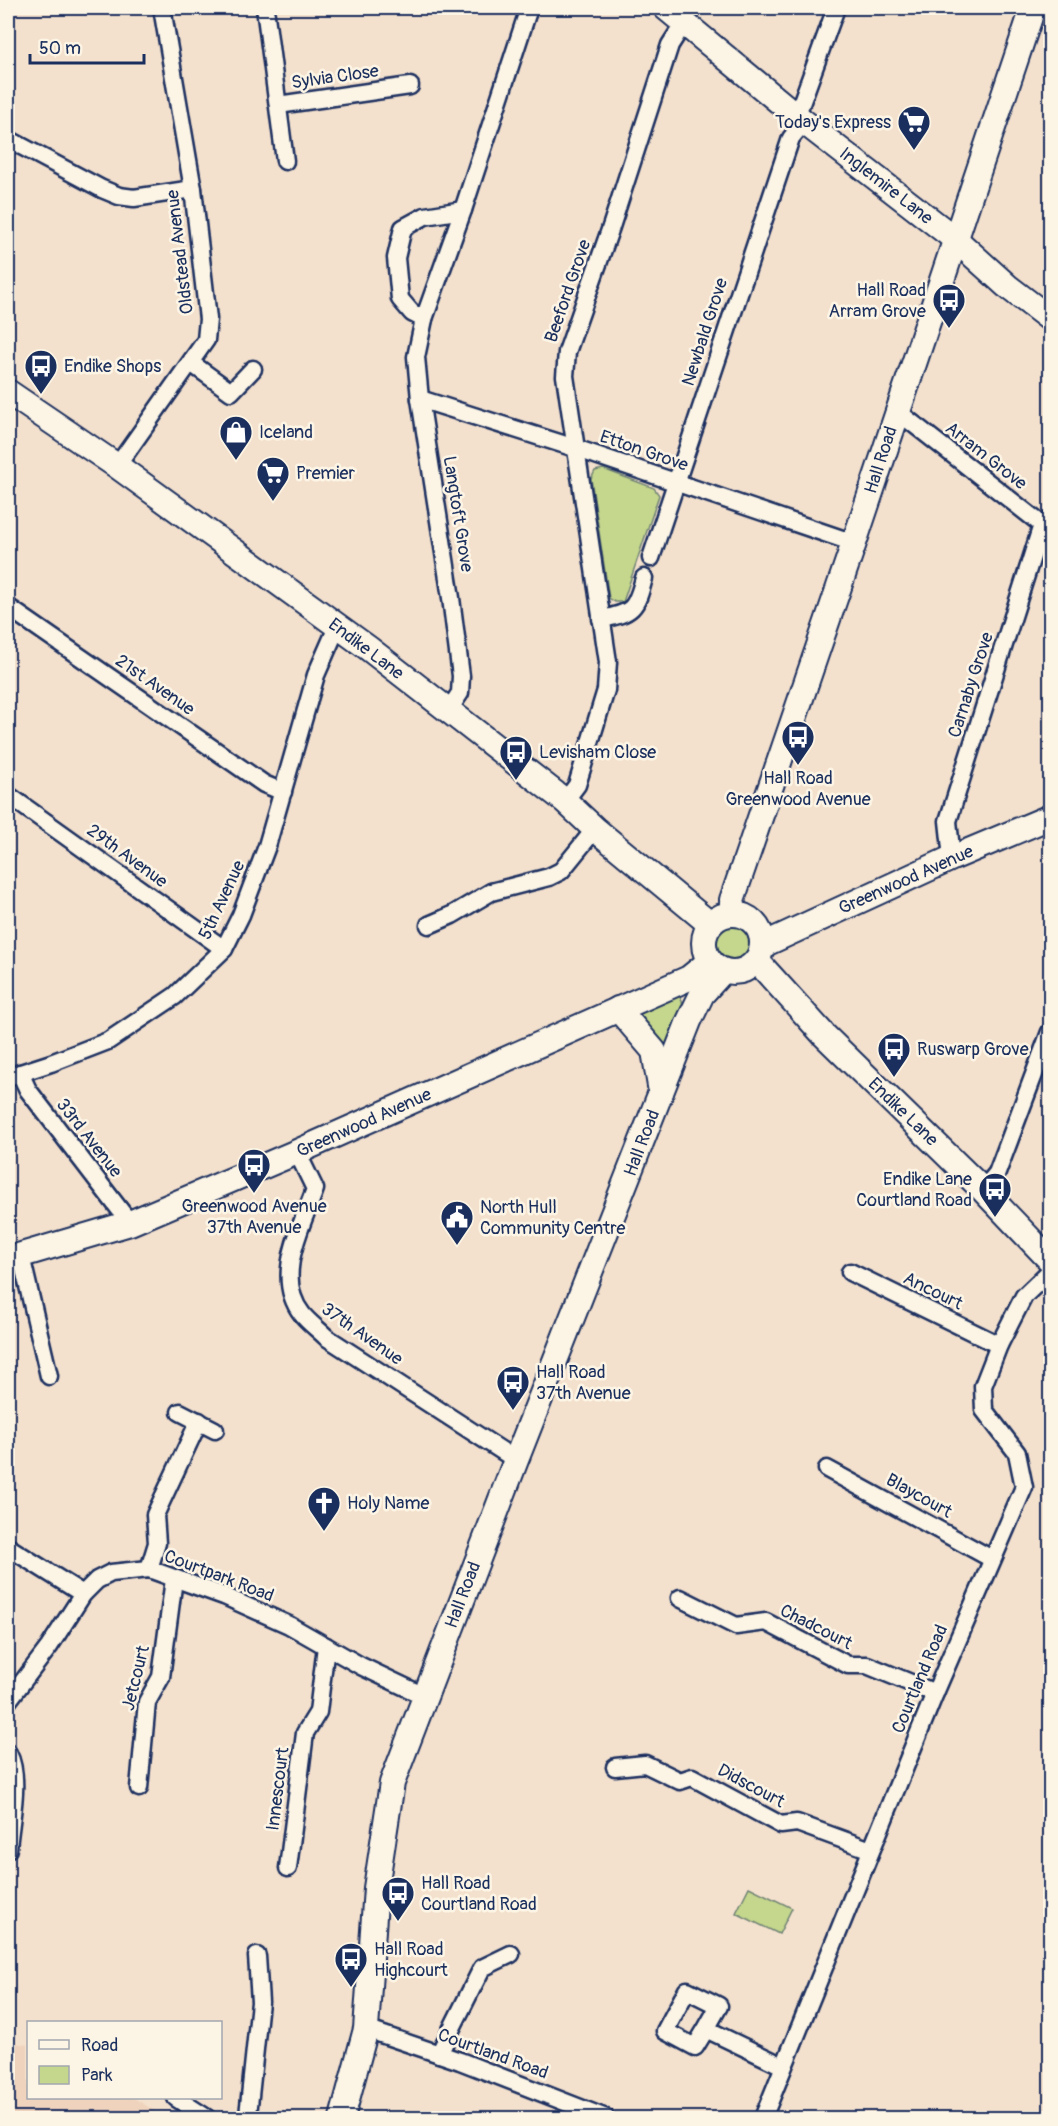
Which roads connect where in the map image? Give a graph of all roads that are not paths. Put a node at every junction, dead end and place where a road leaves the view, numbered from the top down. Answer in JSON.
{"nodes":[{"id":1,"x":162,"y":8,"type":"edge"},
{"id":2,"x":264,"y":8,"type":"edge"},
{"id":3,"x":529,"y":8,"type":"edge"},
{"id":4,"x":666,"y":8,"type":"edge"},
{"id":5,"x":836,"y":8,"type":"edge"},
{"id":6,"x":1033,"y":8,"type":"edge"},
{"id":7,"x":684,"y":23,"type":"junction"},
{"id":8,"x":404,"y":93,"type":"dead end"},
{"id":9,"x":278,"y":105,"type":"junction"},
{"id":10,"x":800,"y":118,"type":"junction"},
{"id":11,"x":8,"y":139,"type":"edge"},
{"id":12,"x":285,"y":161,"type":"dead end"},
{"id":13,"x":193,"y":189,"type":"junction"},
{"id":14,"x":463,"y":210,"type":"junction"},
{"id":15,"x":955,"y":239,"type":"junction"},
{"id":16,"x":424,"y":319,"type":"junction"},
{"id":17,"x":1050,"y":319,"type":"edge"},
{"id":18,"x":191,"y":363,"type":"junction"},
{"id":19,"x":253,"y":369,"type":"dead end"},
{"id":20,"x":8,"y":392,"type":"edge"},
{"id":21,"x":420,"y":399,"type":"junction"},
{"id":22,"x":897,"y":411,"type":"junction"},
{"id":23,"x":575,"y":448,"type":"junction"},
{"id":24,"x":117,"y":466,"type":"junction"},
{"id":25,"x":676,"y":482,"type":"junction"},
{"id":26,"x":1046,"y":528,"type":"edge"},
{"id":27,"x":854,"y":543,"type":"junction"},
{"id":28,"x":651,"y":558,"type":"dead end"},
{"id":29,"x":644,"y":578,"type":"dead end"},
{"id":30,"x":8,"y":607,"type":"edge"},
{"id":31,"x":601,"y":619,"type":"junction"},
{"id":32,"x":338,"y":627,"type":"junction"},
{"id":33,"x":448,"y":711,"type":"junction"},
{"id":34,"x":284,"y":792,"type":"junction"},
{"id":35,"x":8,"y":795,"type":"edge"},
{"id":36,"x":565,"y":801,"type":"junction"},
{"id":37,"x":1050,"y":817,"type":"edge"},
{"id":38,"x":595,"y":829,"type":"junction"},
{"id":39,"x":952,"y":858,"type":"junction"},
{"id":40,"x":735,"y":913,"type":"junction"},
{"id":41,"x":710,"y":924,"type":"junction"},
{"id":42,"x":429,"y":925,"type":"dead end"},
{"id":43,"x":224,"y":949,"type":"junction"},
{"id":44,"x":760,"y":953,"type":"junction"},
{"id":45,"x":716,"y":966,"type":"junction"},
{"id":46,"x":618,"y":1009,"type":"junction"},
{"id":47,"x":1050,"y":1032,"type":"edge"},
{"id":48,"x":14,"y":1075,"type":"edge"},
{"id":49,"x":661,"y":1092,"type":"junction"},
{"id":50,"x":297,"y":1152,"type":"junction"},
{"id":51,"x":983,"y":1190,"type":"junction"},
{"id":52,"x":130,"y":1223,"type":"junction"},
{"id":53,"x":14,"y":1257,"type":"edge"},
{"id":54,"x":1050,"y":1260,"type":"edge"},
{"id":55,"x":1050,"y":1271,"type":"edge"},
{"id":56,"x":850,"y":1272,"type":"dead end"},
{"id":57,"x":999,"y":1345,"type":"junction"},
{"id":58,"x":49,"y":1376,"type":"dead end"},
{"id":59,"x":180,"y":1412,"type":"dead end"},
{"id":60,"x":199,"y":1421,"type":"junction"},
{"id":61,"x":215,"y":1430,"type":"dead end"},
{"id":62,"x":516,"y":1460,"type":"junction"},
{"id":63,"x":827,"y":1469,"type":"dead end"},
{"id":64,"x":8,"y":1547,"type":"edge"},
{"id":65,"x":992,"y":1559,"type":"junction"},
{"id":66,"x":149,"y":1569,"type":"junction"},
{"id":67,"x":174,"y":1579,"type":"junction"},
{"id":68,"x":83,"y":1594,"type":"junction"},
{"id":69,"x":680,"y":1598,"type":"dead end"},
{"id":70,"x":326,"y":1646,"type":"junction"},
{"id":71,"x":935,"y":1693,"type":"junction"},
{"id":72,"x":424,"y":1696,"type":"junction"},
{"id":73,"x":8,"y":1701,"type":"edge"},
{"id":74,"x":8,"y":1753,"type":"edge"},
{"id":75,"x":615,"y":1767,"type":"dead end"},
{"id":76,"x":139,"y":1788,"type":"dead end"},
{"id":77,"x":8,"y":1849,"type":"edge"},
{"id":78,"x":871,"y":1850,"type":"junction"},
{"id":79,"x":288,"y":1868,"type":"dead end"},
{"id":80,"x":511,"y":1954,"type":"dead end"},
{"id":81,"x":257,"y":1956,"type":"dead end"},
{"id":82,"x":705,"y":2028,"type":"dead end"},
{"id":83,"x":366,"y":2030,"type":"junction"},
{"id":84,"x":439,"y":2054,"type":"junction"},
{"id":85,"x":783,"y":2066,"type":"junction"},
{"id":86,"x":179,"y":2099,"type":"edge"},
{"id":87,"x":207,"y":2118,"type":"edge"},
{"id":88,"x":246,"y":2118,"type":"edge"},
{"id":89,"x":342,"y":2118,"type":"edge"},
{"id":90,"x":606,"y":2118,"type":"edge"},
{"id":91,"x":763,"y":2118,"type":"edge"}],
"edges":[{"from":1,"to":13,"type":"street","name":"Oldstead Avenue"},
{"from":2,"to":9,"type":"street","name":"Sylvia Close"},
{"from":3,"to":14,"type":"street","name":"Langtoft Grove"},
{"from":4,"to":7,"type":"street","name":"Inglemire Lane"},
{"from":5,"to":10,"type":"street","name":"Newbald Grove"},
{"from":6,"to":15,"type":"street","name":"Hall Road"},
{"from":7,"to":10,"type":"street","name":"Inglemire Lane"},
{"from":7,"to":23,"type":"street","name":"Beeford Grove"},
{"from":8,"to":9,"type":"street","name":"Sylvia Close"},
{"from":9,"to":12,"type":"street","name":"Sylvia Close"},
{"from":10,"to":15,"type":"street","name":"Inglemire Lane"},
{"from":10,"to":25,"type":"street","name":"Newbald Grove"},
{"from":11,"to":13,"type":"street"},
{"from":13,"to":18,"type":"street","name":"Oldstead Avenue"},
{"from":14,"to":16,"type":"street","name":"Langtoft Grove"},
{"from":14,"to":16,"type":"street"},
{"from":15,"to":17,"type":"street","name":"Inglemire Lane"},
{"from":15,"to":22,"type":"street","name":"Hall Road"},
{"from":16,"to":21,"type":"street","name":"Langtoft Grove"},
{"from":18,"to":19,"type":"street"},
{"from":18,"to":24,"type":"street","name":"Oldstead Avenue"},
{"from":20,"to":24,"type":"street","name":"Endike Lane"},
{"from":21,"to":23,"type":"street","name":"Etton Grove"},
{"from":21,"to":33,"type":"street","name":"Langtoft Grove"},
{"from":22,"to":26,"type":"street","name":"Arram Grove"},
{"from":22,"to":27,"type":"street","name":"Hall Road"},
{"from":23,"to":25,"type":"street","name":"Etton Grove"},
{"from":23,"to":31,"type":"street","name":"Beeford Grove"},
{"from":24,"to":32,"type":"street","name":"Endike Lane"},
{"from":25,"to":27,"type":"street","name":"Etton Grove"},
{"from":25,"to":28,"type":"street","name":"Newbald Grove"},
{"from":26,"to":39,"type":"street","name":"Carnaby Grove"},
{"from":27,"to":40,"type":"street","name":"Hall Road"},
{"from":29,"to":31,"type":"street"},
{"from":30,"to":34,"type":"street","name":"21st Avenue"},
{"from":31,"to":36,"type":"street"},
{"from":32,"to":33,"type":"street","name":"Endike Lane"},
{"from":32,"to":34,"type":"street","name":"5th Avenue"},
{"from":33,"to":36,"type":"street","name":"Endike Lane"},
{"from":34,"to":43,"type":"street","name":"5th Avenue"},
{"from":35,"to":43,"type":"street","name":"29th Avenue"},
{"from":36,"to":38,"type":"street","name":"Endike Lane"},
{"from":37,"to":39,"type":"street","name":"Greenwood Avenue"},
{"from":38,"to":41,"type":"street","name":"Endike Lane"},
{"from":38,"to":42,"type":"street"},
{"from":39,"to":44,"type":"street","name":"Greenwood Avenue"},
{"from":40,"to":41,"type":"street"},
{"from":40,"to":44,"type":"street"},
{"from":41,"to":45,"type":"street"},
{"from":43,"to":48,"type":"street","name":"5th Avenue"},
{"from":44,"to":45,"type":"street"},
{"from":44,"to":51,"type":"street","name":"Endike Lane"},
{"from":45,"to":46,"type":"street","name":"Greenwood Avenue"},
{"from":45,"to":49,"type":"street","name":"Hall Road"},
{"from":46,"to":49,"type":"street","name":"Hall Road"},
{"from":46,"to":50,"type":"street","name":"Greenwood Avenue"},
{"from":47,"to":51,"type":"street"},
{"from":48,"to":52,"type":"street","name":"33rd Avenue"},
{"from":49,"to":62,"type":"street","name":"Hall Road"},
{"from":50,"to":52,"type":"street","name":"Greenwood Avenue"},
{"from":50,"to":62,"type":"street","name":"37th Avenue"},
{"from":51,"to":54,"type":"street","name":"Endike Lane"},
{"from":52,"to":53,"type":"street","name":"Greenwood Avenue"},
{"from":53,"to":58,"type":"street"},
{"from":55,"to":57,"type":"street","name":"Courtland Road"},
{"from":56,"to":57,"type":"street","name":"Ancourt"},
{"from":57,"to":65,"type":"street","name":"Courtland Road"},
{"from":59,"to":60,"type":"street"},
{"from":60,"to":61,"type":"street"},
{"from":60,"to":66,"type":"street"},
{"from":62,"to":72,"type":"street","name":"Hall Road"},
{"from":63,"to":65,"type":"street","name":"Blaycourt"},
{"from":64,"to":68,"type":"street"},
{"from":65,"to":71,"type":"street","name":"Courtland Road"},
{"from":66,"to":67,"type":"street","name":"Courtpark Road"},
{"from":66,"to":68,"type":"street","name":"Courtpark Road"},
{"from":67,"to":70,"type":"street","name":"Courtpark Road"},
{"from":67,"to":76,"type":"street","name":"Jetcourt"},
{"from":68,"to":73,"type":"street","name":"Courtpark Road"},
{"from":69,"to":71,"type":"street","name":"Chadcourt"},
{"from":70,"to":72,"type":"street","name":"Courtpark Road"},
{"from":70,"to":79,"type":"street","name":"Innescourt"},
{"from":71,"to":78,"type":"street","name":"Courtland Road"},
{"from":72,"to":83,"type":"street","name":"Hall Road"},
{"from":74,"to":77,"type":"street"},
{"from":75,"to":78,"type":"street","name":"Didscourt"},
{"from":78,"to":85,"type":"street","name":"Courtland Road"},
{"from":80,"to":84,"type":"street"},
{"from":81,"to":88,"type":"street"},
{"from":82,"to":85,"type":"street"},
{"from":83,"to":84,"type":"street","name":"Courtland Road"},
{"from":83,"to":89,"type":"street","name":"Hall Road"},
{"from":84,"to":90,"type":"street","name":"Courtland Road"},
{"from":85,"to":91,"type":"street","name":"Courtland Road"},
{"from":86,"to":87,"type":"street"}]}
